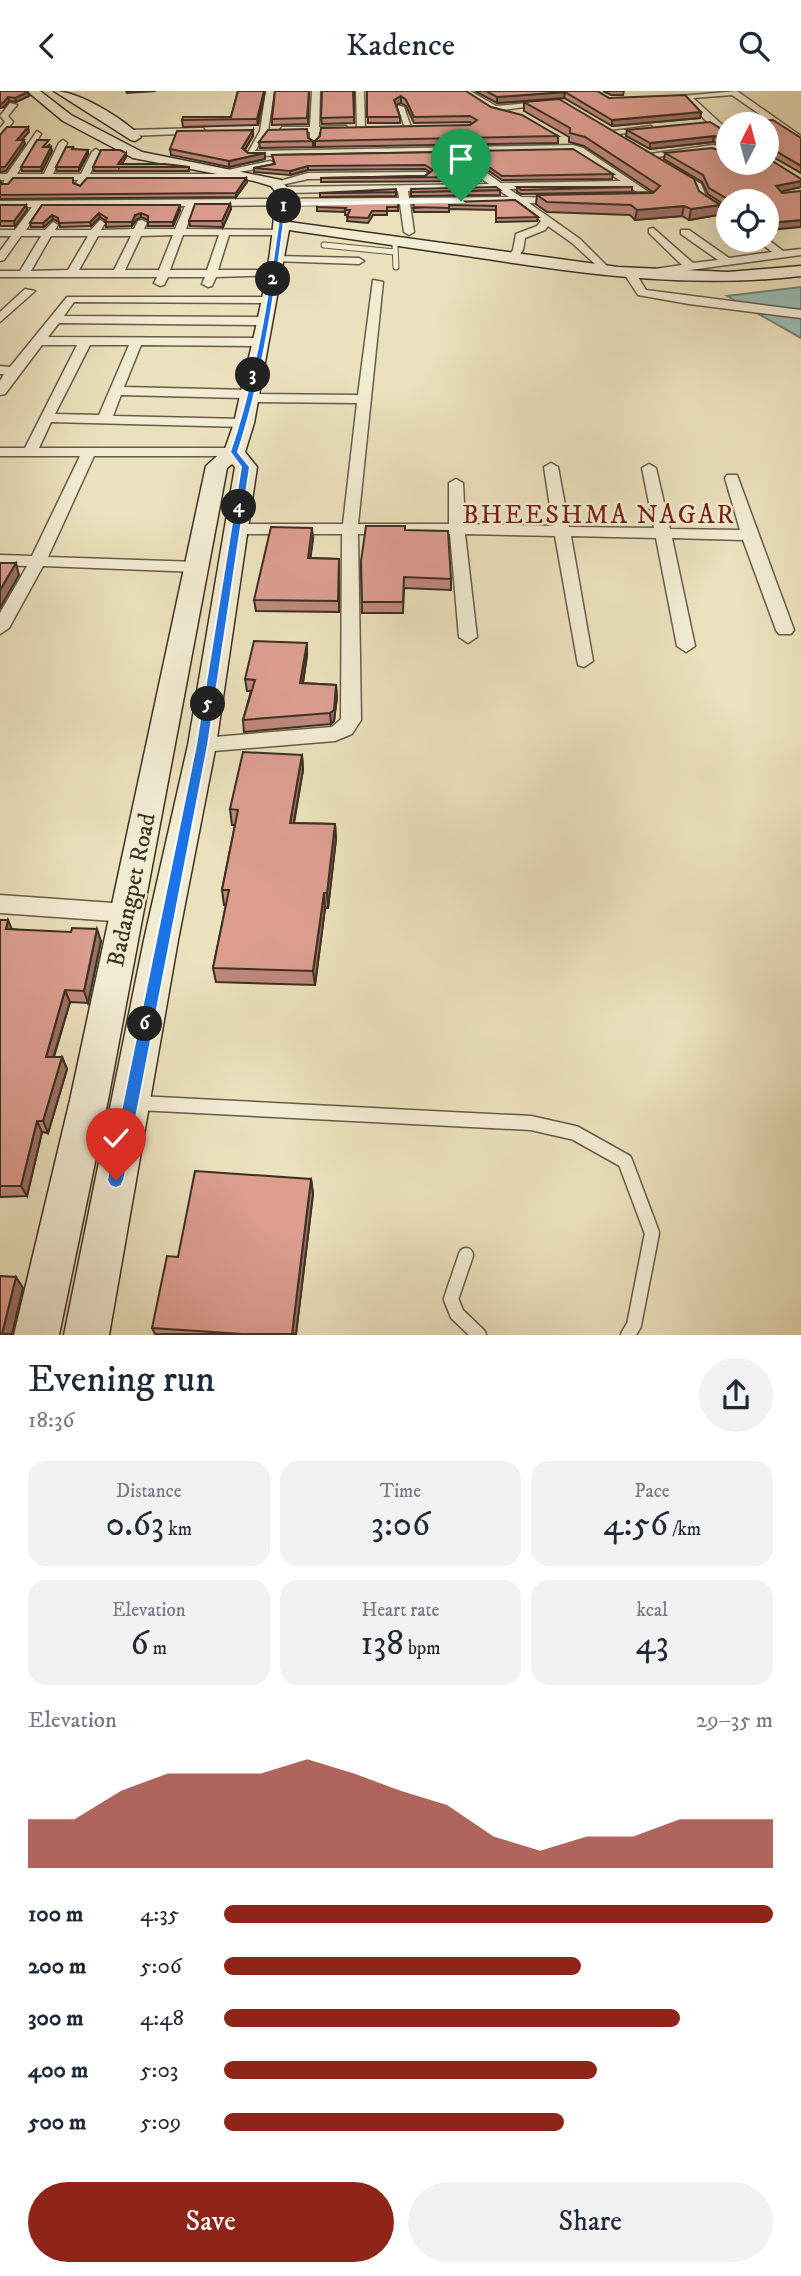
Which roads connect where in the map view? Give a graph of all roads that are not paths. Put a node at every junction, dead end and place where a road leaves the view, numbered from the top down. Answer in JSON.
{"nodes":[{"id":1,"x":33,"y":91,"type":"edge"},
{"id":2,"x":60,"y":91,"type":"edge"},
{"id":3,"x":270,"y":91,"type":"edge"},
{"id":4,"x":316,"y":91,"type":"edge"},
{"id":5,"x":360,"y":91,"type":"edge"},
{"id":6,"x":465,"y":91,"type":"edge"},
{"id":7,"x":12,"y":94,"type":"edge"},
{"id":8,"x":690,"y":99,"type":"junction"},
{"id":9,"x":650,"y":101,"type":"edge"},
{"id":10,"x":559,"y":104,"type":"edge"},
{"id":11,"x":13,"y":105,"type":"junction"},
{"id":12,"x":400,"y":107,"type":"edge"},
{"id":13,"x":498,"y":110,"type":"junction"},
{"id":14,"x":0,"y":112,"type":"edge"},
{"id":15,"x":526,"y":117,"type":"edge"},
{"id":16,"x":712,"y":122,"type":"junction"},
{"id":17,"x":214,"y":124,"type":"edge"},
{"id":18,"x":699,"y":124,"type":"edge"},
{"id":19,"x":716,"y":125,"type":"edge"},
{"id":20,"x":600,"y":126,"type":"edge"},
{"id":21,"x":660,"y":127,"type":"edge"},
{"id":22,"x":397,"y":128,"type":"edge"},
{"id":23,"x":409,"y":128,"type":"junction"},
{"id":24,"x":421,"y":128,"type":"edge"},
{"id":25,"x":361,"y":129,"type":"junction"},
{"id":26,"x":373,"y":129,"type":"edge"},
{"id":27,"x":315,"y":130,"type":"junction"},
{"id":28,"x":251,"y":131,"type":"edge"},
{"id":29,"x":264,"y":131,"type":"junction"},
{"id":30,"x":129,"y":133,"type":"junction"},
{"id":31,"x":0,"y":134,"type":"edge"},
{"id":32,"x":37,"y":134,"type":"dead end"},
{"id":33,"x":607,"y":134,"type":"junction"},
{"id":34,"x":432,"y":139,"type":"edge"},
{"id":35,"x":801,"y":140,"type":"edge"},
{"id":36,"x":269,"y":141,"type":"edge"},
{"id":37,"x":303,"y":141,"type":"edge"},
{"id":38,"x":314,"y":141,"type":"junction"},
{"id":39,"x":327,"y":141,"type":"edge"},
{"id":40,"x":253,"y":142,"type":"junction"},
{"id":41,"x":62,"y":143,"type":"dead end"},
{"id":42,"x":617,"y":143,"type":"edge"},
{"id":43,"x":628,"y":144,"type":"edge"},
{"id":44,"x":638,"y":150,"type":"edge"},
{"id":45,"x":716,"y":150,"type":"edge"},
{"id":46,"x":396,"y":151,"type":"junction"},
{"id":47,"x":442,"y":151,"type":"junction"},
{"id":48,"x":96,"y":152,"type":"dead end"},
{"id":49,"x":314,"y":153,"type":"junction"},
{"id":50,"x":647,"y":155,"type":"junction"},
{"id":51,"x":163,"y":159,"type":"junction"},
{"id":52,"x":593,"y":159,"type":"junction"},
{"id":53,"x":581,"y":160,"type":"edge"},
{"id":54,"x":657,"y":161,"type":"edge"},
{"id":55,"x":311,"y":163,"type":"junction"},
{"id":56,"x":349,"y":163,"type":"edge"},
{"id":57,"x":452,"y":163,"type":"edge"},
{"id":58,"x":478,"y":163,"type":"edge"},
{"id":59,"x":667,"y":168,"type":"edge"},
{"id":60,"x":466,"y":169,"type":"junction"},
{"id":61,"x":228,"y":170,"type":"junction"},
{"id":62,"x":599,"y":172,"type":"edge"},
{"id":63,"x":612,"y":172,"type":"junction"},
{"id":64,"x":549,"y":173,"type":"edge"},
{"id":65,"x":441,"y":174,"type":"edge"},
{"id":66,"x":480,"y":174,"type":"junction"},
{"id":67,"x":508,"y":174,"type":"edge"},
{"id":68,"x":401,"y":175,"type":"junction"},
{"id":69,"x":308,"y":176,"type":"junction"},
{"id":70,"x":0,"y":177,"type":"edge"},
{"id":71,"x":11,"y":177,"type":"junction"},
{"id":72,"x":86,"y":177,"type":"junction"},
{"id":73,"x":256,"y":177,"type":"junction"},
{"id":74,"x":633,"y":184,"type":"junction"},
{"id":75,"x":555,"y":186,"type":"junction"},
{"id":76,"x":497,"y":187,"type":"junction"},
{"id":77,"x":403,"y":188,"type":"junction"},
{"id":78,"x":308,"y":190,"type":"junction"},
{"id":79,"x":42,"y":191,"type":"junction"},
{"id":80,"x":0,"y":192,"type":"edge"},
{"id":81,"x":281,"y":192,"type":"junction"},
{"id":82,"x":573,"y":199,"type":"edge"},
{"id":83,"x":623,"y":199,"type":"edge"},
{"id":84,"x":518,"y":200,"type":"junction"},
{"id":85,"x":560,"y":200,"type":"junction"},
{"id":86,"x":404,"y":202,"type":"junction"},
{"id":87,"x":0,"y":204,"type":"edge"},
{"id":88,"x":109,"y":204,"type":"junction"},
{"id":89,"x":152,"y":204,"type":"junction"},
{"id":90,"x":190,"y":204,"type":"junction"},
{"id":91,"x":66,"y":205,"type":"junction"},
{"id":92,"x":716,"y":207,"type":"edge"},
{"id":93,"x":547,"y":221,"type":"junction"},
{"id":94,"x":281,"y":229,"type":"junction"},
{"id":95,"x":653,"y":231,"type":"dead end"},
{"id":96,"x":95,"y":232,"type":"junction"},
{"id":97,"x":138,"y":232,"type":"junction"},
{"id":98,"x":180,"y":232,"type":"junction"},
{"id":99,"x":225,"y":232,"type":"junction"},
{"id":100,"x":685,"y":232,"type":"dead end"},
{"id":101,"x":0,"y":233,"type":"edge"},
{"id":102,"x":17,"y":233,"type":"junction"},
{"id":103,"x":48,"y":233,"type":"junction"},
{"id":104,"x":400,"y":242,"type":"junction"},
{"id":105,"x":324,"y":245,"type":"dead end"},
{"id":106,"x":778,"y":252,"type":"edge"},
{"id":107,"x":801,"y":252,"type":"edge"},
{"id":108,"x":781,"y":254,"type":"junction"},
{"id":109,"x":0,"y":258,"type":"edge"},
{"id":110,"x":512,"y":258,"type":"junction"},
{"id":111,"x":359,"y":261,"type":"dead end"},
{"id":112,"x":728,"y":262,"type":"junction"},
{"id":113,"x":276,"y":266,"type":"junction"},
{"id":114,"x":396,"y":267,"type":"dead end"},
{"id":115,"x":692,"y":268,"type":"junction"},
{"id":116,"x":606,"y":271,"type":"junction"},
{"id":117,"x":801,"y":271,"type":"edge"},
{"id":118,"x":0,"y":274,"type":"edge"},
{"id":119,"x":23,"y":274,"type":"junction"},
{"id":120,"x":71,"y":274,"type":"junction"},
{"id":121,"x":118,"y":274,"type":"junction"},
{"id":122,"x":164,"y":274,"type":"junction"},
{"id":123,"x":210,"y":275,"type":"junction"},
{"id":124,"x":631,"y":275,"type":"junction"},
{"id":125,"x":377,"y":282,"type":"dead end"},
{"id":126,"x":29,"y":291,"type":"dead end"},
{"id":127,"x":152,"y":300,"type":"junction"},
{"id":128,"x":203,"y":300,"type":"junction"},
{"id":129,"x":268,"y":300,"type":"junction"},
{"id":130,"x":801,"y":314,"type":"edge"},
{"id":131,"x":0,"y":318,"type":"edge"},
{"id":132,"x":56,"y":319,"type":"junction"},
{"id":133,"x":197,"y":320,"type":"junction"},
{"id":134,"x":264,"y":321,"type":"junction"},
{"id":135,"x":39,"y":341,"type":"junction"},
{"id":136,"x":85,"y":342,"type":"junction"},
{"id":137,"x":135,"y":342,"type":"junction"},
{"id":138,"x":259,"y":342,"type":"junction"},
{"id":139,"x":7,"y":370,"type":"edge"},
{"id":140,"x":0,"y":391,"type":"edge"},
{"id":141,"x":116,"y":391,"type":"junction"},
{"id":142,"x":249,"y":396,"type":"junction"},
{"id":143,"x":364,"y":399,"type":"junction"},
{"id":144,"x":46,"y":418,"type":"junction"},
{"id":145,"x":105,"y":418,"type":"junction"},
{"id":146,"x":239,"y":437,"type":"junction"},
{"id":147,"x":30,"y":451,"type":"junction"},
{"id":148,"x":0,"y":452,"type":"edge"},
{"id":149,"x":89,"y":452,"type":"junction"},
{"id":150,"x":551,"y":467,"type":"dead end"},
{"id":151,"x":649,"y":468,"type":"dead end"},
{"id":152,"x":732,"y":478,"type":"dead end"},
{"id":153,"x":456,"y":483,"type":"dead end"},
{"id":154,"x":235,"y":529,"type":"junction"},
{"id":155,"x":350,"y":529,"type":"junction"},
{"id":156,"x":457,"y":529,"type":"junction"},
{"id":157,"x":563,"y":530,"type":"junction"},
{"id":158,"x":661,"y":533,"type":"junction"},
{"id":159,"x":750,"y":535,"type":"junction"},
{"id":160,"x":0,"y":560,"type":"edge"},
{"id":161,"x":38,"y":561,"type":"junction"},
{"id":162,"x":198,"y":567,"type":"junction"},
{"id":163,"x":0,"y":628,"type":"edge"},
{"id":164,"x":785,"y":630,"type":"dead end"},
{"id":165,"x":468,"y":637,"type":"dead end"},
{"id":166,"x":686,"y":646,"type":"dead end"},
{"id":167,"x":584,"y":661,"type":"dead end"},
{"id":168,"x":202,"y":745,"type":"junction"},
{"id":169,"x":146,"y":820,"type":"junction"},
{"id":170,"x":186,"y":821,"type":"junction"},
{"id":171,"x":0,"y":904,"type":"edge"},
{"id":172,"x":127,"y":913,"type":"junction"},
{"id":173,"x":130,"y":1103,"type":"junction"},
{"id":174,"x":466,"y":1255,"type":"dead end"},
{"id":175,"x":36,"y":1335,"type":"edge"},
{"id":176,"x":86,"y":1335,"type":"edge"},
{"id":177,"x":479,"y":1335,"type":"edge"},
{"id":178,"x":628,"y":1335,"type":"edge"}],
"edges":[{"from":1,"to":51,"type":"main road"},
{"from":2,"to":30,"type":"main road"},
{"from":3,"to":29,"type":"street"},
{"from":4,"to":27,"type":"street"},
{"from":5,"to":25,"type":"street"},
{"from":6,"to":13,"type":"street"},
{"from":7,"to":11,"type":"street"},
{"from":8,"to":9,"type":"street"},
{"from":8,"to":16,"type":"street"},
{"from":8,"to":35,"type":"street"},
{"from":10,"to":13,"type":"street"},
{"from":11,"to":14,"type":"street"},
{"from":11,"to":31,"type":"street"},
{"from":12,"to":23,"type":"street"},
{"from":13,"to":15,"type":"street"},
{"from":16,"to":18,"type":"street"},
{"from":16,"to":19,"type":"street"},
{"from":17,"to":30,"type":"street"},
{"from":20,"to":33,"type":"street"},
{"from":21,"to":33,"type":"street"},
{"from":22,"to":23,"type":"street"},
{"from":23,"to":24,"type":"street"},
{"from":25,"to":26,"type":"street"},
{"from":25,"to":27,"type":"street"},
{"from":27,"to":29,"type":"street"},
{"from":27,"to":38,"type":"street"},
{"from":28,"to":29,"type":"street"},
{"from":29,"to":40,"type":"street"},
{"from":30,"to":51,"type":"main road"},
{"from":32,"to":71,"type":"street"},
{"from":33,"to":42,"type":"street"},
{"from":33,"to":43,"type":"street"},
{"from":34,"to":47,"type":"street"},
{"from":36,"to":40,"type":"street"},
{"from":37,"to":38,"type":"street"},
{"from":38,"to":39,"type":"street"},
{"from":38,"to":49,"type":"street"},
{"from":40,"to":49,"type":"street"},
{"from":41,"to":79,"type":"street"},
{"from":44,"to":50,"type":"street"},
{"from":45,"to":50,"type":"street"},
{"from":46,"to":47,"type":"street"},
{"from":46,"to":49,"type":"street"},
{"from":46,"to":68,"type":"street"},
{"from":47,"to":52,"type":"street"},
{"from":47,"to":60,"type":"street"},
{"from":48,"to":72,"type":"street"},
{"from":49,"to":55,"type":"street"},
{"from":50,"to":54,"type":"street"},
{"from":51,"to":61,"type":"main road"},
{"from":52,"to":53,"type":"street"},
{"from":52,"to":63,"type":"street"},
{"from":55,"to":56,"type":"street"},
{"from":55,"to":61,"type":"street"},
{"from":55,"to":69,"type":"street"},
{"from":57,"to":60,"type":"street"},
{"from":58,"to":60,"type":"street"},
{"from":59,"to":92,"type":"street"},
{"from":60,"to":66,"type":"street"},
{"from":61,"to":73,"type":"main road"},
{"from":62,"to":63,"type":"street"},
{"from":63,"to":74,"type":"street"},
{"from":64,"to":75,"type":"street"},
{"from":65,"to":68,"type":"street"},
{"from":66,"to":67,"type":"street"},
{"from":66,"to":76,"type":"street"},
{"from":68,"to":69,"type":"street"},
{"from":68,"to":77,"type":"street"},
{"from":69,"to":78,"type":"street"},
{"from":69,"to":81,"type":"street"},
{"from":70,"to":71,"type":"street"},
{"from":71,"to":79,"type":"street"},
{"from":71,"to":80,"type":"street"},
{"from":72,"to":73,"type":"street"},
{"from":72,"to":79,"type":"street"},
{"from":72,"to":91,"type":"street"},
{"from":73,"to":81,"type":"main road"},
{"from":74,"to":75,"type":"street"},
{"from":74,"to":83,"type":"street"},
{"from":75,"to":76,"type":"street"},
{"from":75,"to":85,"type":"street"},
{"from":76,"to":77,"type":"street"},
{"from":76,"to":84,"type":"street"},
{"from":77,"to":78,"type":"street"},
{"from":77,"to":86,"type":"street"},
{"from":78,"to":81,"type":"street"},
{"from":79,"to":87,"type":"street"},
{"from":79,"to":91,"type":"street"},
{"from":79,"to":102,"type":"street"},
{"from":81,"to":86,"type":"street"},
{"from":81,"to":90,"type":"street"},
{"from":81,"to":94,"type":"main road","name":"Badangpet Road"},
{"from":82,"to":85,"type":"street"},
{"from":84,"to":85,"type":"street"},
{"from":84,"to":86,"type":"street"},
{"from":84,"to":93,"type":"street"},
{"from":86,"to":104,"type":"street"},
{"from":88,"to":89,"type":"street"},
{"from":88,"to":91,"type":"street"},
{"from":88,"to":96,"type":"street"},
{"from":89,"to":90,"type":"street"},
{"from":89,"to":97,"type":"street"},
{"from":90,"to":98,"type":"street"},
{"from":91,"to":103,"type":"street"},
{"from":93,"to":110,"type":"street"},
{"from":93,"to":116,"type":"street"},
{"from":94,"to":99,"type":"street"},
{"from":94,"to":104,"type":"main road"},
{"from":94,"to":113,"type":"main road","name":"Badangpet Road"},
{"from":95,"to":115,"type":"street"},
{"from":96,"to":97,"type":"street"},
{"from":96,"to":103,"type":"street"},
{"from":96,"to":120,"type":"street"},
{"from":97,"to":98,"type":"street"},
{"from":97,"to":121,"type":"street"},
{"from":98,"to":99,"type":"street"},
{"from":98,"to":122,"type":"street"},
{"from":99,"to":123,"type":"street"},
{"from":100,"to":112,"type":"street"},
{"from":101,"to":102,"type":"street"},
{"from":102,"to":103,"type":"street"},
{"from":102,"to":109,"type":"street"},
{"from":103,"to":119,"type":"street"},
{"from":104,"to":105,"type":"lane"},
{"from":104,"to":110,"type":"main road"},
{"from":104,"to":114,"type":"lane"},
{"from":106,"to":108,"type":"street"},
{"from":107,"to":108,"type":"street"},
{"from":108,"to":112,"type":"street"},
{"from":110,"to":116,"type":"main road"},
{"from":111,"to":113,"type":"street"},
{"from":112,"to":115,"type":"street"},
{"from":113,"to":123,"type":"street"},
{"from":113,"to":129,"type":"main road","name":"Badangpet Road"},
{"from":115,"to":124,"type":"street"},
{"from":116,"to":124,"type":"main road"},
{"from":117,"to":124,"type":"main road"},
{"from":118,"to":119,"type":"street"},
{"from":119,"to":120,"type":"street"},
{"from":120,"to":121,"type":"street"},
{"from":121,"to":122,"type":"street"},
{"from":122,"to":123,"type":"street"},
{"from":122,"to":127,"type":"street"},
{"from":123,"to":128,"type":"street"},
{"from":124,"to":130,"type":"street"},
{"from":125,"to":143,"type":"street"},
{"from":126,"to":131,"type":"street"},
{"from":127,"to":128,"type":"street"},
{"from":127,"to":132,"type":"street"},
{"from":128,"to":129,"type":"street"},
{"from":128,"to":133,"type":"street"},
{"from":129,"to":134,"type":"main road","name":"Badangpet Road"},
{"from":132,"to":133,"type":"street"},
{"from":132,"to":135,"type":"street"},
{"from":133,"to":134,"type":"street"},
{"from":134,"to":138,"type":"main road","name":"Badangpet Road"},
{"from":135,"to":136,"type":"street"},
{"from":135,"to":139,"type":"street"},
{"from":136,"to":137,"type":"street"},
{"from":136,"to":144,"type":"street"},
{"from":137,"to":138,"type":"street"},
{"from":137,"to":141,"type":"street"},
{"from":138,"to":142,"type":"main road","name":"Badangpet Road"},
{"from":139,"to":140,"type":"street"},
{"from":141,"to":142,"type":"street"},
{"from":141,"to":145,"type":"street"},
{"from":142,"to":143,"type":"street"},
{"from":142,"to":146,"type":"main road","name":"Badangpet Road"},
{"from":143,"to":155,"type":"street"},
{"from":144,"to":145,"type":"street"},
{"from":144,"to":147,"type":"street"},
{"from":145,"to":146,"type":"street"},
{"from":146,"to":149,"type":"street"},
{"from":146,"to":154,"type":"main road","name":"Badangpet Road"},
{"from":146,"to":162,"type":"main road","name":"Badangpet Road"},
{"from":147,"to":148,"type":"street"},
{"from":147,"to":149,"type":"street"},
{"from":149,"to":161,"type":"street"},
{"from":150,"to":157,"type":"street"},
{"from":151,"to":158,"type":"street"},
{"from":152,"to":159,"type":"street"},
{"from":153,"to":156,"type":"street"},
{"from":154,"to":155,"type":"street"},
{"from":154,"to":168,"type":"main road","name":"Badangpet Road"},
{"from":155,"to":156,"type":"street"},
{"from":155,"to":168,"type":"street"},
{"from":156,"to":157,"type":"street"},
{"from":156,"to":165,"type":"street"},
{"from":157,"to":158,"type":"street"},
{"from":157,"to":167,"type":"street"},
{"from":158,"to":159,"type":"street"},
{"from":158,"to":166,"type":"street"},
{"from":159,"to":164,"type":"street"},
{"from":160,"to":161,"type":"street"},
{"from":161,"to":162,"type":"street"},
{"from":161,"to":163,"type":"street"},
{"from":162,"to":169,"type":"main road","name":"Badangpet Road"},
{"from":168,"to":170,"type":"main road","name":"Badangpet Road"},
{"from":169,"to":170,"type":"main road"},
{"from":169,"to":172,"type":"main road","name":"Badangpet Road"},
{"from":170,"to":173,"type":"main road","name":"Badangpet Road"},
{"from":171,"to":172,"type":"street"},
{"from":172,"to":175,"type":"main road","name":"Badangpet Road"},
{"from":173,"to":176,"type":"main road","name":"Badangpet Road"},
{"from":173,"to":178,"type":"lane"},
{"from":174,"to":177,"type":"lane"}]}
